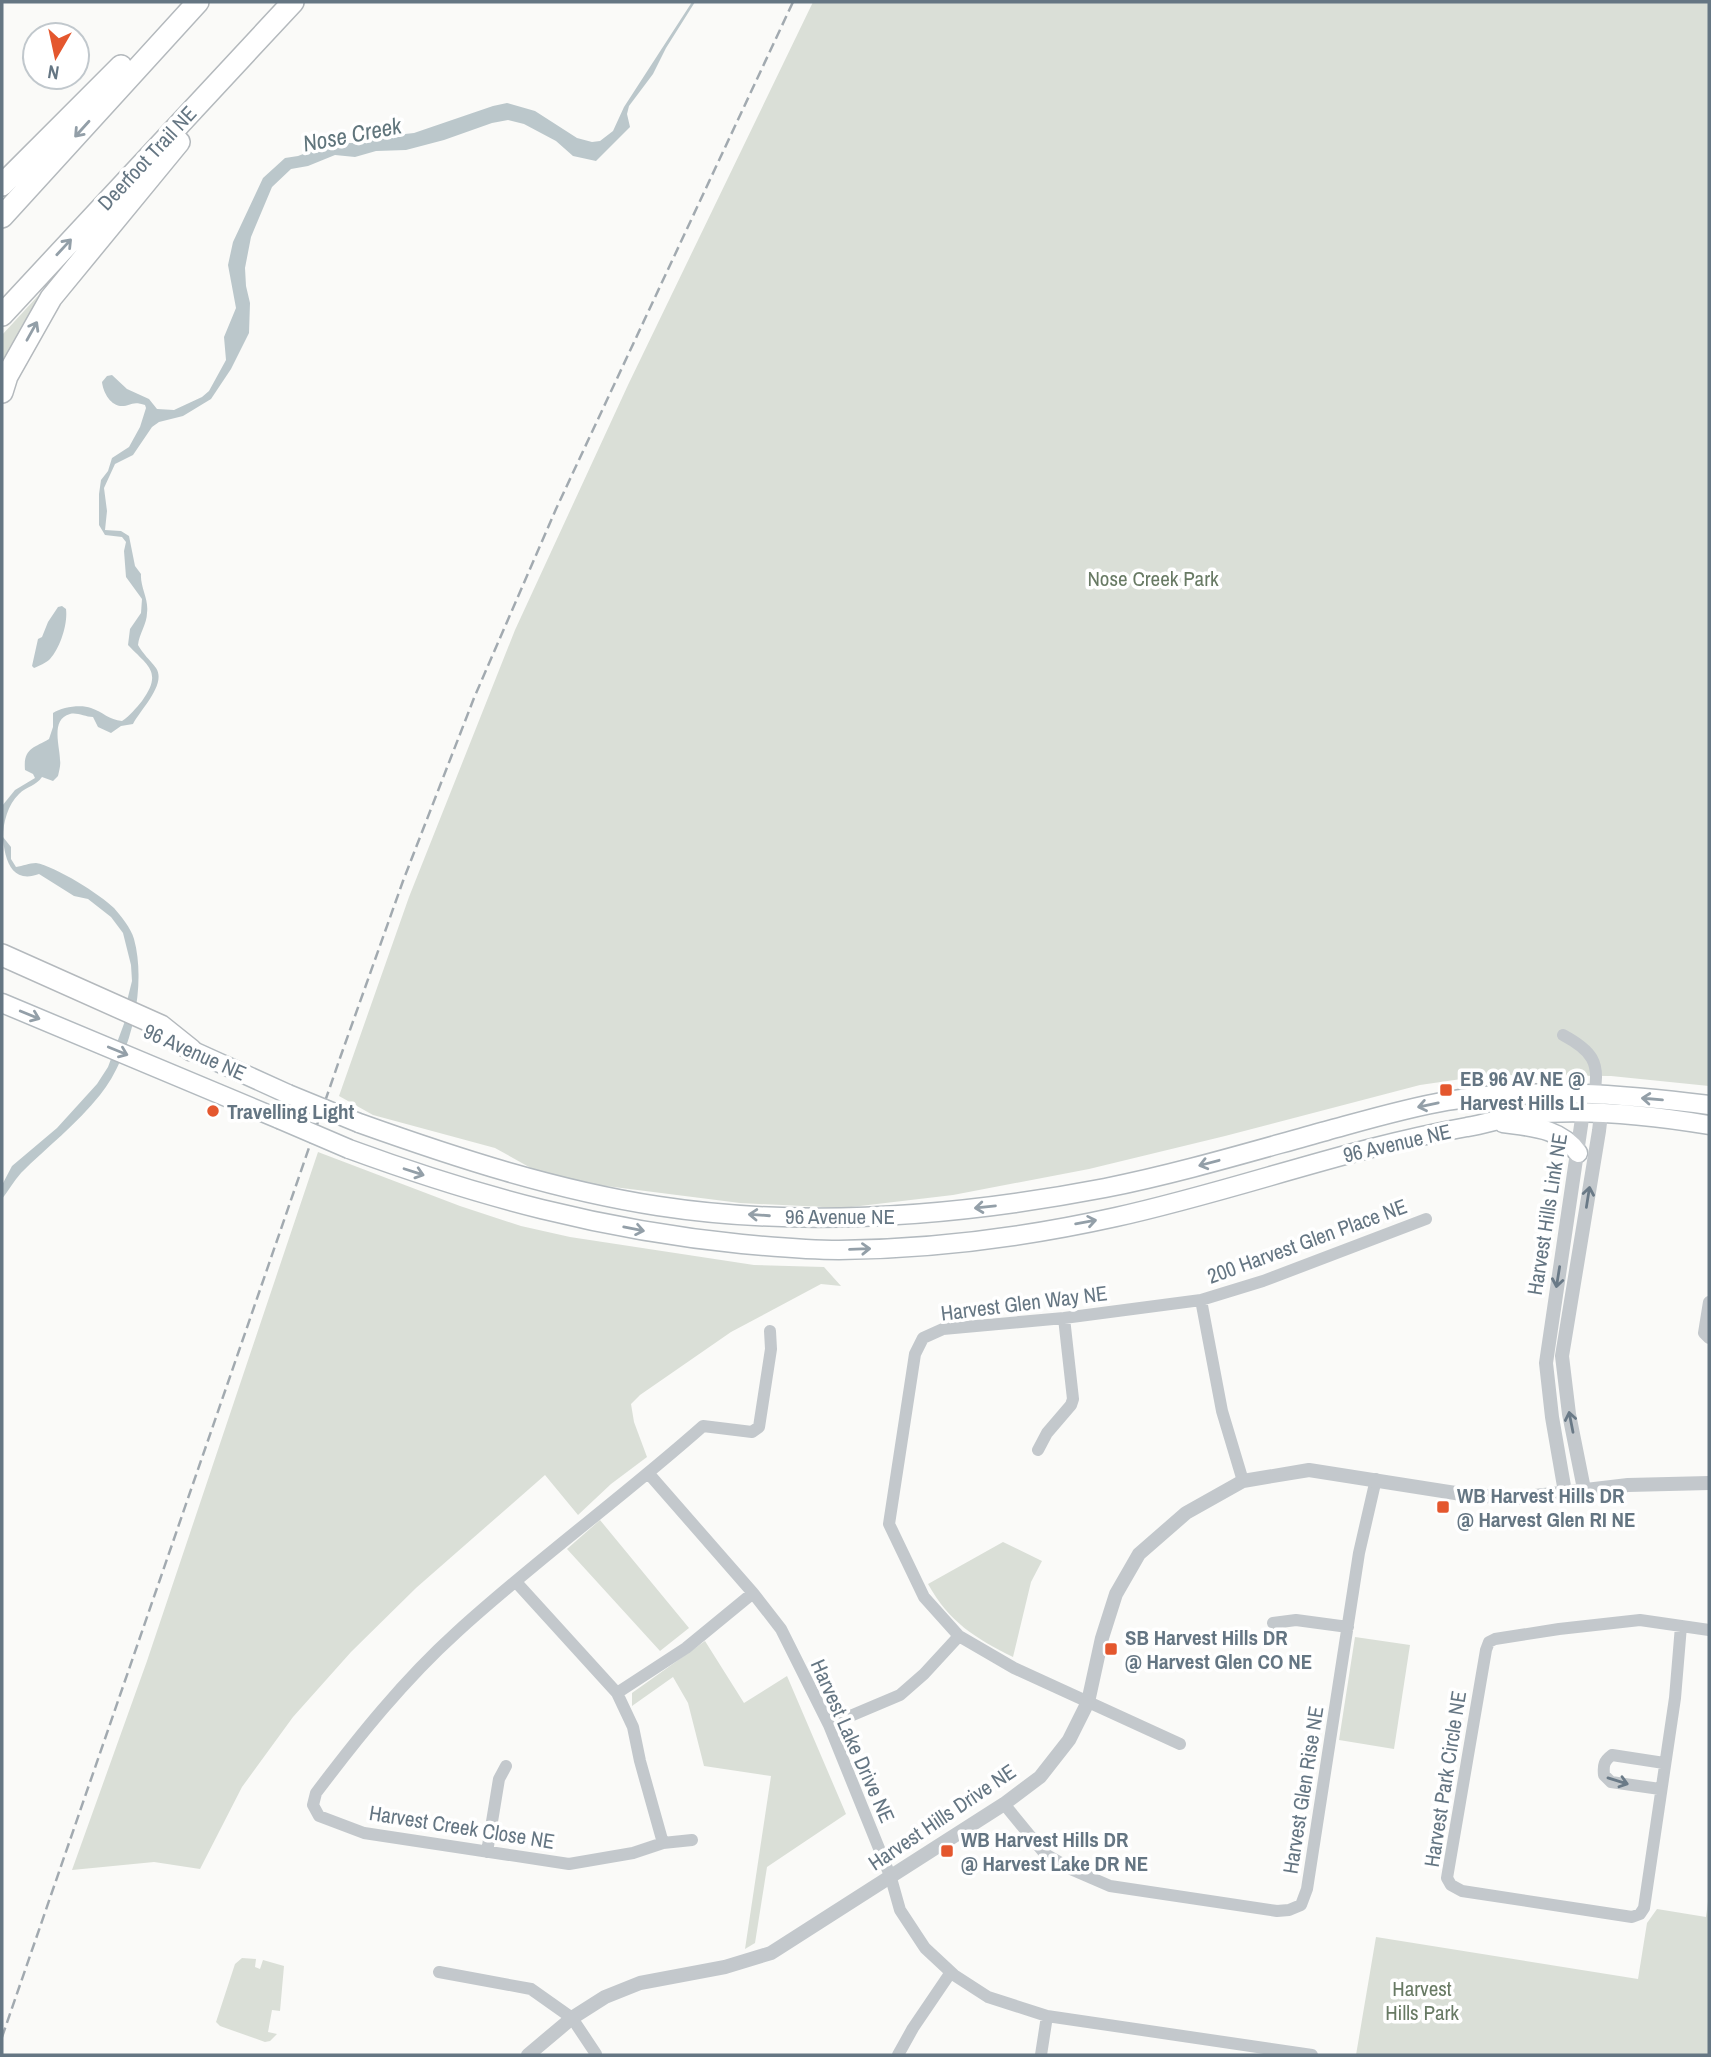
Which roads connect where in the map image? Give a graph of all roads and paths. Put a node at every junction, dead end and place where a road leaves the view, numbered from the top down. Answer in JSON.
{"nodes":[{"id":1,"x":293,"y":2,"type":"edge"},
{"id":2,"x":196,"y":4,"type":"edge"},
{"id":3,"x":213,"y":88,"type":"junction"},
{"id":4,"x":2,"y":185,"type":"edge"},
{"id":5,"x":2,"y":217,"type":"edge"},
{"id":6,"x":2,"y":315,"type":"edge"},
{"id":7,"x":2,"y":392,"type":"edge"},
{"id":8,"x":2,"y":955,"type":"edge"},
{"id":9,"x":2,"y":965,"type":"edge"},
{"id":10,"x":64,"y":987,"type":"junction"},
{"id":11,"x":2,"y":1003,"type":"edge"},
{"id":12,"x":1563,"y":1035,"type":"dead end"},
{"id":13,"x":191,"y":1050,"type":"joint"},
{"id":14,"x":1594,"y":1094,"type":"junction"},
{"id":15,"x":1709,"y":1105,"type":"edge"},
{"id":16,"x":1592,"y":1113,"type":"junction"},
{"id":17,"x":1496,"y":1122,"type":"junction"},
{"id":18,"x":1709,"y":1125,"type":"edge"},
{"id":19,"x":1578,"y":1153,"type":"junction"},
{"id":20,"x":1154,"y":1178,"type":"junction"},
{"id":21,"x":1162,"y":1206,"type":"junction"},
{"id":22,"x":1426,"y":1219,"type":"dead end"},
{"id":23,"x":1201,"y":1300,"type":"junction"},
{"id":24,"x":1709,"y":1302,"type":"edge"},
{"id":25,"x":1064,"y":1318,"type":"junction"},
{"id":26,"x":770,"y":1331,"type":"dead end"},
{"id":27,"x":1709,"y":1338,"type":"edge"},
{"id":28,"x":1038,"y":1450,"type":"dead end"},
{"id":29,"x":649,"y":1474,"type":"junction"},
{"id":30,"x":1377,"y":1479,"type":"junction"},
{"id":31,"x":1243,"y":1481,"type":"junction"},
{"id":32,"x":1709,"y":1483,"type":"edge"},
{"id":33,"x":1584,"y":1489,"type":"junction"},
{"id":34,"x":1565,"y":1492,"type":"junction"},
{"id":35,"x":516,"y":1582,"type":"junction"},
{"id":36,"x":753,"y":1592,"type":"junction"},
{"id":37,"x":1273,"y":1623,"type":"dead end"},
{"id":38,"x":1681,"y":1626,"type":"junction"},
{"id":39,"x":1348,"y":1627,"type":"junction"},
{"id":40,"x":1709,"y":1630,"type":"edge"},
{"id":41,"x":959,"y":1636,"type":"junction"},
{"id":42,"x":617,"y":1693,"type":"junction"},
{"id":43,"x":1088,"y":1702,"type":"junction"},
{"id":44,"x":829,"y":1725,"type":"junction"},
{"id":45,"x":1180,"y":1744,"type":"dead end"},
{"id":46,"x":1664,"y":1763,"type":"junction"},
{"id":47,"x":506,"y":1766,"type":"dead end"},
{"id":48,"x":1660,"y":1789,"type":"junction"},
{"id":49,"x":1004,"y":1804,"type":"junction"},
{"id":50,"x":692,"y":1840,"type":"dead end"},
{"id":51,"x":663,"y":1843,"type":"junction"},
{"id":52,"x":487,"y":1852,"type":"junction"},
{"id":53,"x":891,"y":1878,"type":"junction"},
{"id":54,"x":439,"y":1972,"type":"dead end"},
{"id":55,"x":951,"y":1972,"type":"junction"},
{"id":56,"x":1047,"y":2016,"type":"junction"},
{"id":57,"x":572,"y":2018,"type":"junction"},
{"id":58,"x":596,"y":2054,"type":"edge"},
{"id":59,"x":528,"y":2055,"type":"edge"},
{"id":60,"x":898,"y":2055,"type":"edge"},
{"id":61,"x":1041,"y":2055,"type":"edge"},
{"id":62,"x":1311,"y":2055,"type":"edge"}],
"edges":[{"from":1,"to":3,"type":"highway","name":"Deerfoot Trail NE"},
{"from":2,"to":4,"type":"highway"},
{"from":2,"to":5,"type":"highway","one_way":true},
{"from":6,"to":3,"type":"highway","name":"Deerfoot Trail NE","one_way":true},
{"from":7,"to":3,"type":"highway","one_way":true},
{"from":8,"to":10,"type":"highway"},
{"from":9,"to":10,"type":"main road"},
{"from":10,"to":13,"type":"highway"},
{"from":11,"to":21,"type":"main road","name":"96 Avenue NE","one_way":true,"bridge":true},
{"from":12,"to":14,"type":"street"},
{"from":20,"to":13,"type":"main road","name":"96 Avenue NE","one_way":true,"bridge":true},
{"from":15,"to":14,"type":"main road","name":"96 Avenue NE","one_way":true},
{"from":14,"to":16,"type":"street","name":"Harvest Hills Link NE"},
{"from":14,"to":20,"type":"main road","name":"96 Avenue NE","one_way":true},
{"from":16,"to":17,"type":"main road","name":"96 Avenue NE"},
{"from":16,"to":18,"type":"main road","name":"96 Avenue NE"},
{"from":16,"to":19,"type":"street","name":"Harvest Hills Link NE"},
{"from":33,"to":16,"type":"street","name":"Harvest Hills Link NE","one_way":true},
{"from":17,"to":19,"type":"main road"},
{"from":17,"to":21,"type":"main road","name":"96 Avenue NE"},
{"from":19,"to":34,"type":"street","name":"Harvest Hills Link NE","one_way":true},
{"from":20,"to":21,"type":"main road"},
{"from":22,"to":23,"type":"street","name":"200 Harvest Glen Place NE"},
{"from":23,"to":25,"type":"street","name":"Harvest Glen Way NE"},
{"from":23,"to":31,"type":"street"},
{"from":24,"to":27,"type":"street"},
{"from":25,"to":28,"type":"street"},
{"from":25,"to":41,"type":"street","name":"Harvest Glen Way NE"},
{"from":26,"to":29,"type":"street","name":"Harvest Creek Close NE"},
{"from":29,"to":35,"type":"street","name":"Harvest Creek Close NE"},
{"from":29,"to":36,"type":"street","name":"Harvest Lake Drive NE"},
{"from":30,"to":31,"type":"street","name":"Harvest Hills Drive NE"},
{"from":30,"to":34,"type":"street","name":"Harvest Hills Drive NE"},
{"from":30,"to":39,"type":"street","name":"Harvest Glen Rise NE"},
{"from":31,"to":43,"type":"street","name":"Harvest Hills Drive NE"},
{"from":32,"to":33,"type":"street","name":"Harvest Hills Drive NE"},
{"from":33,"to":34,"type":"street","name":"Harvest Hills Drive NE"},
{"from":35,"to":42,"type":"street"},
{"from":35,"to":52,"type":"street","name":"Harvest Creek Close NE"},
{"from":36,"to":42,"type":"street"},
{"from":36,"to":44,"type":"street","name":"Harvest Lake Drive NE"},
{"from":37,"to":39,"type":"street"},
{"from":38,"to":40,"type":"street","name":"Harvest Park Circle NE"},
{"from":38,"to":46,"type":"street","name":"Harvest Park Circle NE"},
{"from":38,"to":48,"type":"street","name":"Harvest Park Circle NE"},
{"from":39,"to":49,"type":"street","name":"Harvest Glen Rise NE"},
{"from":41,"to":43,"type":"street","name":"Harvest Glen Way NE"},
{"from":41,"to":44,"type":"street"},
{"from":42,"to":51,"type":"street"},
{"from":43,"to":45,"type":"street","name":"Harvest Glen Way NE"},
{"from":43,"to":49,"type":"street","name":"Harvest Hills Drive NE"},
{"from":44,"to":53,"type":"street","name":"Harvest Lake Drive NE"},
{"from":46,"to":48,"type":"street","name":"Harvest Park Circle NE"},
{"from":46,"to":48,"type":"street","one_way":true},
{"from":47,"to":52,"type":"street"},
{"from":49,"to":53,"type":"street","name":"Harvest Hills Drive NE"},
{"from":50,"to":51,"type":"street","name":"Harvest Creek Close NE"},
{"from":51,"to":52,"type":"street","name":"Harvest Creek Close NE"},
{"from":53,"to":55,"type":"street","name":"Harvest Lake Drive NE"},
{"from":53,"to":57,"type":"street","name":"Harvest Hills Drive NE"},
{"from":54,"to":57,"type":"street"},
{"from":55,"to":56,"type":"street","name":"Harvest Lake Drive NE"},
{"from":55,"to":60,"type":"street"},
{"from":56,"to":61,"type":"street"},
{"from":56,"to":62,"type":"street","name":"Harvest Lake Drive NE"},
{"from":57,"to":58,"type":"street"},
{"from":57,"to":59,"type":"street","name":"Harvest Hills Drive NE"}]}
